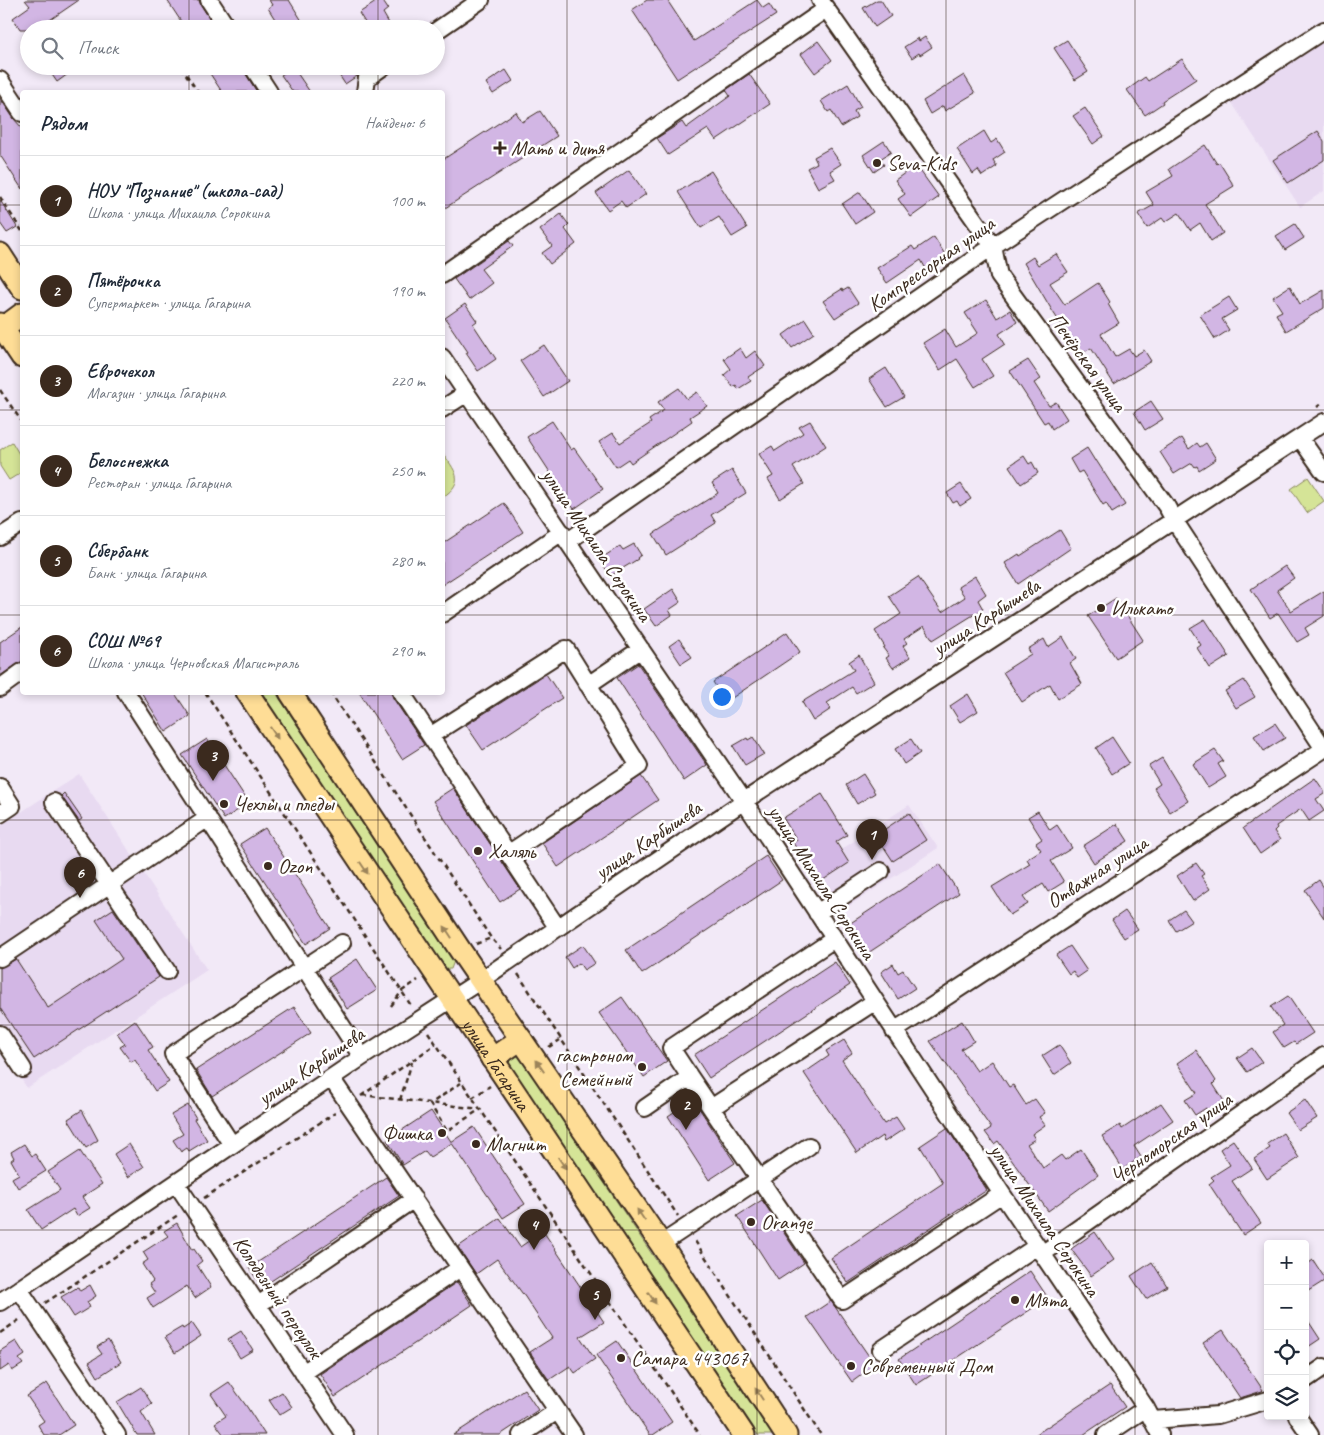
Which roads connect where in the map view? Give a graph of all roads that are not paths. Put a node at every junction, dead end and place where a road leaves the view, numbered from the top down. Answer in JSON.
{"nodes":[{"id":1,"x":210,"y":0,"type":"edge"},
{"id":2,"x":481,"y":0,"type":"edge"},
{"id":3,"x":823,"y":4,"type":"edge"},
{"id":4,"x":222,"y":20,"type":"edge"},
{"id":5,"x":445,"y":25,"type":"edge"},
{"id":6,"x":1324,"y":30,"type":"edge"},
{"id":7,"x":258,"y":75,"type":"edge"},
{"id":8,"x":371,"y":75,"type":"edge"},
{"id":9,"x":0,"y":80,"type":"edge"},
{"id":10,"x":268,"y":90,"type":"edge"},
{"id":11,"x":365,"y":90,"type":"edge"},
{"id":12,"x":20,"y":110,"type":"edge"},
{"id":13,"x":993,"y":246,"type":"junction"},
{"id":14,"x":0,"y":254,"type":"edge"},
{"id":15,"x":445,"y":273,"type":"edge"},
{"id":16,"x":19,"y":275,"type":"edge"},
{"id":17,"x":20,"y":315,"type":"edge"},
{"id":18,"x":1,"y":327,"type":"edge"},
{"id":19,"x":20,"y":354,"type":"edge"},
{"id":20,"x":445,"y":361,"type":"edge"},
{"id":21,"x":467,"y":394,"type":"junction"},
{"id":22,"x":445,"y":408,"type":"edge"},
{"id":23,"x":1324,"y":422,"type":"edge"},
{"id":24,"x":1300,"y":438,"type":"junction"},
{"id":25,"x":1324,"y":472,"type":"edge"},
{"id":26,"x":1174,"y":520,"type":"junction"},
{"id":27,"x":20,"y":527,"type":"edge"},
{"id":28,"x":0,"y":537,"type":"edge"},
{"id":29,"x":565,"y":537,"type":"junction"},
{"id":30,"x":445,"y":612,"type":"edge"},
{"id":31,"x":641,"y":649,"type":"junction"},
{"id":32,"x":20,"y":673,"type":"edge"},
{"id":33,"x":588,"y":685,"type":"junction"},
{"id":34,"x":0,"y":688,"type":"edge"},
{"id":35,"x":128,"y":695,"type":"edge"},
{"id":36,"x":249,"y":695,"type":"edge"},
{"id":37,"x":292,"y":695,"type":"edge"},
{"id":38,"x":403,"y":695,"type":"edge"},
{"id":39,"x":430,"y":736,"type":"junction"},
{"id":40,"x":1324,"y":749,"type":"edge"},
{"id":41,"x":0,"y":787,"type":"edge"},
{"id":42,"x":744,"y":801,"type":"junction"},
{"id":43,"x":54,"y":802,"type":"dead end"},
{"id":44,"x":6,"y":810,"type":"edge"},
{"id":45,"x":208,"y":818,"type":"junction"},
{"id":46,"x":508,"y":854,"type":"junction"},
{"id":47,"x":881,"y":871,"type":"dead end"},
{"id":48,"x":109,"y":884,"type":"junction"},
{"id":49,"x":817,"y":913,"type":"junction"},
{"id":50,"x":557,"y":927,"type":"junction"},
{"id":51,"x":834,"y":940,"type":"junction"},
{"id":52,"x":342,"y":943,"type":"dead end"},
{"id":53,"x":0,"y":958,"type":"edge"},
{"id":54,"x":305,"y":967,"type":"junction"},
{"id":55,"x":167,"y":971,"type":"dead end"},
{"id":56,"x":481,"y":980,"type":"junction"},
{"id":57,"x":452,"y":999,"type":"junction"},
{"id":58,"x":874,"y":1002,"type":"junction"},
{"id":59,"x":894,"y":1031,"type":"junction"},
{"id":60,"x":0,"y":1034,"type":"edge"},
{"id":61,"x":521,"y":1039,"type":"junction"},
{"id":62,"x":1324,"y":1056,"type":"edge"},
{"id":63,"x":362,"y":1057,"type":"junction"},
{"id":64,"x":492,"y":1059,"type":"junction"},
{"id":65,"x":23,"y":1069,"type":"dead end"},
{"id":66,"x":690,"y":1076,"type":"junction"},
{"id":67,"x":331,"y":1078,"type":"junction"},
{"id":68,"x":645,"y":1108,"type":"dead end"},
{"id":69,"x":711,"y":1108,"type":"junction"},
{"id":70,"x":232,"y":1144,"type":"junction"},
{"id":71,"x":809,"y":1146,"type":"dead end"},
{"id":72,"x":759,"y":1179,"type":"junction"},
{"id":73,"x":176,"y":1183,"type":"junction"},
{"id":74,"x":1002,"y":1194,"type":"junction"},
{"id":75,"x":414,"y":1199,"type":"junction"},
{"id":76,"x":660,"y":1244,"type":"junction"},
{"id":77,"x":1039,"y":1250,"type":"junction"},
{"id":78,"x":460,"y":1268,"type":"junction"},
{"id":79,"x":19,"y":1289,"type":"junction"},
{"id":80,"x":0,"y":1302,"type":"edge"},
{"id":81,"x":258,"y":1305,"type":"junction"},
{"id":82,"x":881,"y":1350,"type":"dead end"},
{"id":83,"x":1324,"y":1367,"type":"edge"},
{"id":84,"x":303,"y":1373,"type":"junction"},
{"id":85,"x":1309,"y":1377,"type":"edge"},
{"id":86,"x":1264,"y":1401,"type":"edge"},
{"id":87,"x":557,"y":1411,"type":"junction"},
{"id":88,"x":1149,"y":1414,"type":"junction"},
{"id":89,"x":1300,"y":1420,"type":"edge"},
{"id":90,"x":117,"y":1435,"type":"edge"},
{"id":91,"x":345,"y":1435,"type":"edge"},
{"id":92,"x":521,"y":1435,"type":"edge"},
{"id":93,"x":574,"y":1435,"type":"edge"},
{"id":94,"x":744,"y":1435,"type":"edge"},
{"id":95,"x":786,"y":1435,"type":"edge"},
{"id":96,"x":1106,"y":1435,"type":"edge"},
{"id":97,"x":1160,"y":1435,"type":"edge"},
{"id":98,"x":1310,"y":1435,"type":"edge"}],
"edges":[{"from":1,"to":4,"type":"street"},
{"from":2,"to":5,"type":"street"},
{"from":3,"to":13,"type":"street","name":"Печёрская улица"},
{"from":3,"to":15,"type":"street"},
{"from":6,"to":13,"type":"street","name":"Компрессорная улица"},
{"from":7,"to":10,"type":"street"},
{"from":8,"to":11,"type":"street"},
{"from":9,"to":12,"type":"street"},
{"from":13,"to":26,"type":"street","name":"Печёрская улица"},
{"from":13,"to":29,"type":"street","name":"Компрессорная улица"},
{"from":14,"to":16,"type":"main road"},
{"from":17,"to":18,"type":"main road"},
{"from":18,"to":19,"type":"main road"},
{"from":20,"to":21,"type":"street","name":"улица Михаила Сорокина"},
{"from":21,"to":22,"type":"street"},
{"from":21,"to":29,"type":"street","name":"улица Михаила Сорокина"},
{"from":23,"to":24,"type":"street","name":"улица Карбышева"},
{"from":24,"to":25,"type":"street"},
{"from":24,"to":26,"type":"street","name":"улица Карбышева"},
{"from":26,"to":40,"type":"street","name":"Печёрская улица"},
{"from":26,"to":42,"type":"street","name":"улица Карбышева"},
{"from":27,"to":28,"type":"street"},
{"from":29,"to":30,"type":"street","name":"Компрессорная улица"},
{"from":29,"to":31,"type":"street","name":"улица Михаила Сорокина"},
{"from":31,"to":33,"type":"street"},
{"from":31,"to":42,"type":"street","name":"улица Михаила Сорокина"},
{"from":32,"to":34,"type":"street"},
{"from":33,"to":39,"type":"street"},
{"from":33,"to":46,"type":"street"},
{"from":35,"to":45,"type":"street"},
{"from":36,"to":57,"type":"main road","name":"улица Гагарина","one_way":true},
{"from":56,"to":37,"type":"main road","name":"улица Гагарина","one_way":true},
{"from":38,"to":39,"type":"street"},
{"from":39,"to":46,"type":"street"},
{"from":40,"to":59,"type":"street","name":"Отважная улица"},
{"from":41,"to":44,"type":"street"},
{"from":42,"to":49,"type":"street","name":"улица Михаила Сорокина"},
{"from":42,"to":50,"type":"street","name":"улица Карбышева"},
{"from":43,"to":48,"type":"street"},
{"from":45,"to":48,"type":"street"},
{"from":45,"to":54,"type":"street"},
{"from":46,"to":50,"type":"street"},
{"from":47,"to":49,"type":"street"},
{"from":48,"to":53,"type":"street"},
{"from":48,"to":55,"type":"street"},
{"from":49,"to":51,"type":"street","name":"улица Михаила Сорокина"},
{"from":50,"to":56,"type":"street","name":"улица Карбышева"},
{"from":51,"to":58,"type":"street","name":"улица Михаила Сорокина"},
{"from":51,"to":66,"type":"street"},
{"from":52,"to":54,"type":"street"},
{"from":54,"to":63,"type":"street"},
{"from":54,"to":70,"type":"street"},
{"from":56,"to":57,"type":"street","name":"улица Карбышева"},
{"from":56,"to":61,"type":"main road","name":"улица Гагарина"},
{"from":57,"to":63,"type":"street","name":"улица Карбышева"},
{"from":57,"to":64,"type":"main road","name":"улица Гагарина"},
{"from":58,"to":59,"type":"street","name":"улица Михаила Сорокина"},
{"from":58,"to":69,"type":"street"},
{"from":59,"to":74,"type":"street","name":"улица Михаила Сорокина"},
{"from":60,"to":65,"type":"street"},
{"from":61,"to":64,"type":"main road"},
{"from":76,"to":61,"type":"main road","name":"улица Гагарина","one_way":true},
{"from":62,"to":77,"type":"street","name":"Черноморская улица"},
{"from":63,"to":67,"type":"street","name":"улица Карбышева"},
{"from":64,"to":94,"type":"main road","name":"улица Гагарина","one_way":true},
{"from":66,"to":68,"type":"street"},
{"from":66,"to":69,"type":"street"},
{"from":67,"to":70,"type":"street","name":"улица Карбышева"},
{"from":67,"to":75,"type":"street"},
{"from":69,"to":72,"type":"street"},
{"from":70,"to":73,"type":"street","name":"улица Карбышева"},
{"from":71,"to":72,"type":"street"},
{"from":72,"to":74,"type":"street"},
{"from":72,"to":76,"type":"street"},
{"from":73,"to":79,"type":"street","name":"улица Карбышева"},
{"from":73,"to":81,"type":"street","name":"Колодезный переулок"},
{"from":74,"to":77,"type":"street","name":"улица Михаила Сорокина"},
{"from":75,"to":78,"type":"street"},
{"from":75,"to":81,"type":"street"},
{"from":95,"to":76,"type":"main road","name":"улица Гагарина","one_way":true},
{"from":77,"to":82,"type":"street","name":"Черноморская улица"},
{"from":77,"to":88,"type":"street","name":"улица Михаила Сорокина"},
{"from":78,"to":84,"type":"street"},
{"from":78,"to":87,"type":"street"},
{"from":79,"to":80,"type":"street","name":"улица Карбышева"},
{"from":79,"to":90,"type":"street"},
{"from":81,"to":84,"type":"street","name":"Колодезный переулок"},
{"from":83,"to":85,"type":"street"},
{"from":84,"to":91,"type":"street","name":"Колодезный переулок"},
{"from":86,"to":88,"type":"street"},
{"from":87,"to":92,"type":"street"},
{"from":87,"to":93,"type":"street"},
{"from":88,"to":96,"type":"street"},
{"from":88,"to":97,"type":"street","name":"улица Михаила Сорокина"},
{"from":89,"to":98,"type":"street"}]}
